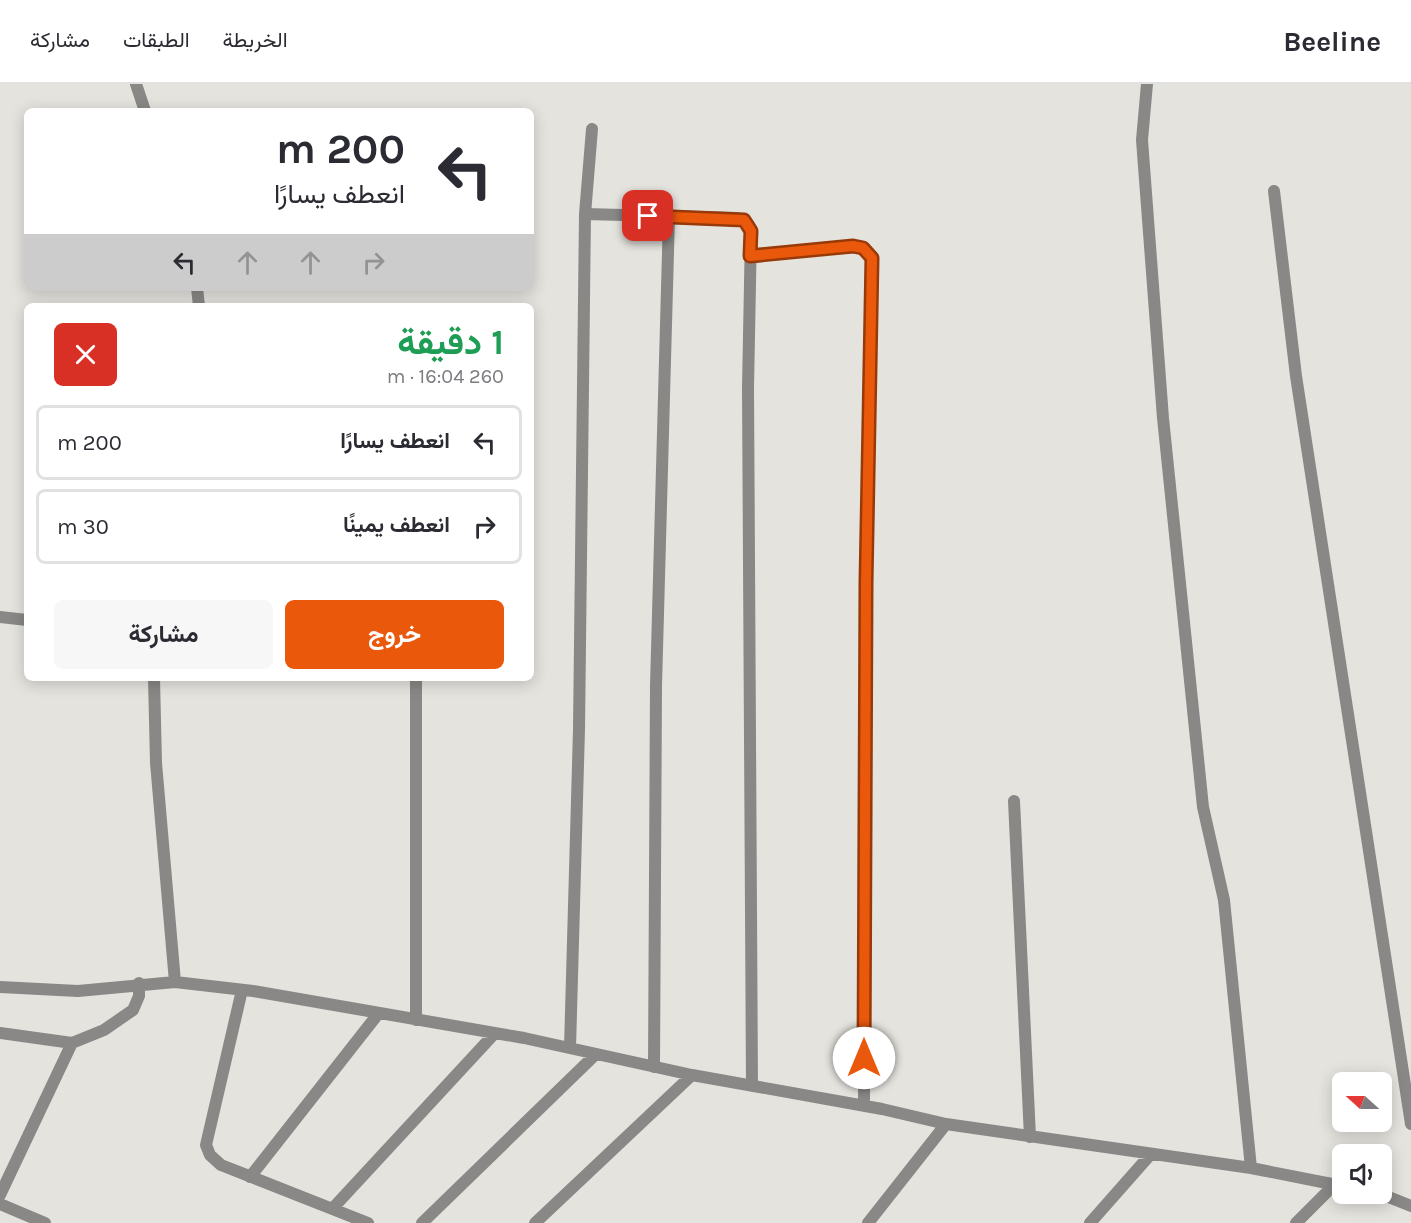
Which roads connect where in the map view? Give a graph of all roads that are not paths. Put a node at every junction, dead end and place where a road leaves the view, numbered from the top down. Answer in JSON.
{"nodes":[{"id":1,"x":136,"y":84,"type":"edge"},
{"id":2,"x":1148,"y":84,"type":"edge"},
{"id":3,"x":145,"y":108,"type":"edge"},
{"id":4,"x":592,"y":129,"type":"dead end"},
{"id":5,"x":1274,"y":191,"type":"dead end"},
{"id":6,"x":585,"y":214,"type":"junction"},
{"id":7,"x":669,"y":216,"type":"junction"},
{"id":8,"x":750,"y":256,"type":"junction"},
{"id":9,"x":0,"y":617,"type":"edge"},
{"id":10,"x":24,"y":620,"type":"edge"},
{"id":11,"x":154,"y":681,"type":"edge"},
{"id":12,"x":416,"y":681,"type":"edge"},
{"id":13,"x":1014,"y":801,"type":"dead end"},
{"id":14,"x":175,"y":982,"type":"junction"},
{"id":15,"x":139,"y":983,"type":"junction"},
{"id":16,"x":0,"y":987,"type":"edge"},
{"id":17,"x":242,"y":990,"type":"junction"},
{"id":18,"x":378,"y":1014,"type":"junction"},
{"id":19,"x":416,"y":1020,"type":"junction"},
{"id":20,"x":0,"y":1033,"type":"edge"},
{"id":21,"x":495,"y":1033,"type":"junction"},
{"id":22,"x":72,"y":1043,"type":"junction"},
{"id":23,"x":570,"y":1048,"type":"junction"},
{"id":24,"x":596,"y":1054,"type":"junction"},
{"id":25,"x":654,"y":1067,"type":"junction"},
{"id":26,"x":692,"y":1075,"type":"junction"},
{"id":27,"x":752,"y":1086,"type":"junction"},
{"id":28,"x":864,"y":1106,"type":"junction"},
{"id":29,"x":946,"y":1124,"type":"junction"},
{"id":30,"x":1411,"y":1124,"type":"edge"},
{"id":31,"x":1030,"y":1137,"type":"junction"},
{"id":32,"x":1150,"y":1155,"type":"junction"},
{"id":33,"x":1251,"y":1167,"type":"junction"},
{"id":34,"x":250,"y":1177,"type":"junction"},
{"id":35,"x":1332,"y":1184,"type":"edge"},
{"id":36,"x":1332,"y":1191,"type":"edge"},
{"id":37,"x":0,"y":1196,"type":"edge"},
{"id":38,"x":1392,"y":1198,"type":"edge"},
{"id":39,"x":0,"y":1204,"type":"edge"},
{"id":40,"x":1411,"y":1206,"type":"edge"},
{"id":41,"x":333,"y":1208,"type":"junction"},
{"id":42,"x":45,"y":1223,"type":"edge"},
{"id":43,"x":368,"y":1223,"type":"edge"},
{"id":44,"x":422,"y":1223,"type":"edge"},
{"id":45,"x":535,"y":1223,"type":"edge"},
{"id":46,"x":868,"y":1223,"type":"edge"},
{"id":47,"x":1090,"y":1223,"type":"edge"},
{"id":48,"x":1296,"y":1223,"type":"edge"}],
"edges":[{"from":1,"to":3,"type":"street"},
{"from":2,"to":33,"type":"street"},
{"from":4,"to":6,"type":"street"},
{"from":5,"to":30,"type":"street"},
{"from":6,"to":7,"type":"street"},
{"from":6,"to":23,"type":"street"},
{"from":7,"to":8,"type":"street"},
{"from":7,"to":25,"type":"street"},
{"from":8,"to":27,"type":"street"},
{"from":8,"to":28,"type":"street"},
{"from":9,"to":10,"type":"street"},
{"from":11,"to":14,"type":"street"},
{"from":12,"to":19,"type":"street"},
{"from":13,"to":31,"type":"street"},
{"from":14,"to":15,"type":"street"},
{"from":14,"to":17,"type":"street"},
{"from":15,"to":16,"type":"street"},
{"from":15,"to":22,"type":"street"},
{"from":17,"to":18,"type":"street"},
{"from":17,"to":34,"type":"street"},
{"from":18,"to":19,"type":"street"},
{"from":18,"to":34,"type":"street"},
{"from":19,"to":21,"type":"street"},
{"from":20,"to":22,"type":"street"},
{"from":21,"to":23,"type":"street"},
{"from":21,"to":41,"type":"street"},
{"from":22,"to":37,"type":"street"},
{"from":23,"to":24,"type":"street"},
{"from":24,"to":25,"type":"street"},
{"from":24,"to":44,"type":"street"},
{"from":25,"to":26,"type":"street"},
{"from":26,"to":27,"type":"street"},
{"from":26,"to":45,"type":"street"},
{"from":27,"to":28,"type":"street"},
{"from":28,"to":29,"type":"street"},
{"from":29,"to":31,"type":"street"},
{"from":29,"to":46,"type":"street"},
{"from":31,"to":32,"type":"street"},
{"from":32,"to":33,"type":"street"},
{"from":32,"to":47,"type":"street"},
{"from":33,"to":35,"type":"street"},
{"from":34,"to":41,"type":"street"},
{"from":36,"to":48,"type":"street"},
{"from":38,"to":40,"type":"street"},
{"from":39,"to":42,"type":"street"},
{"from":41,"to":43,"type":"street"}]}
